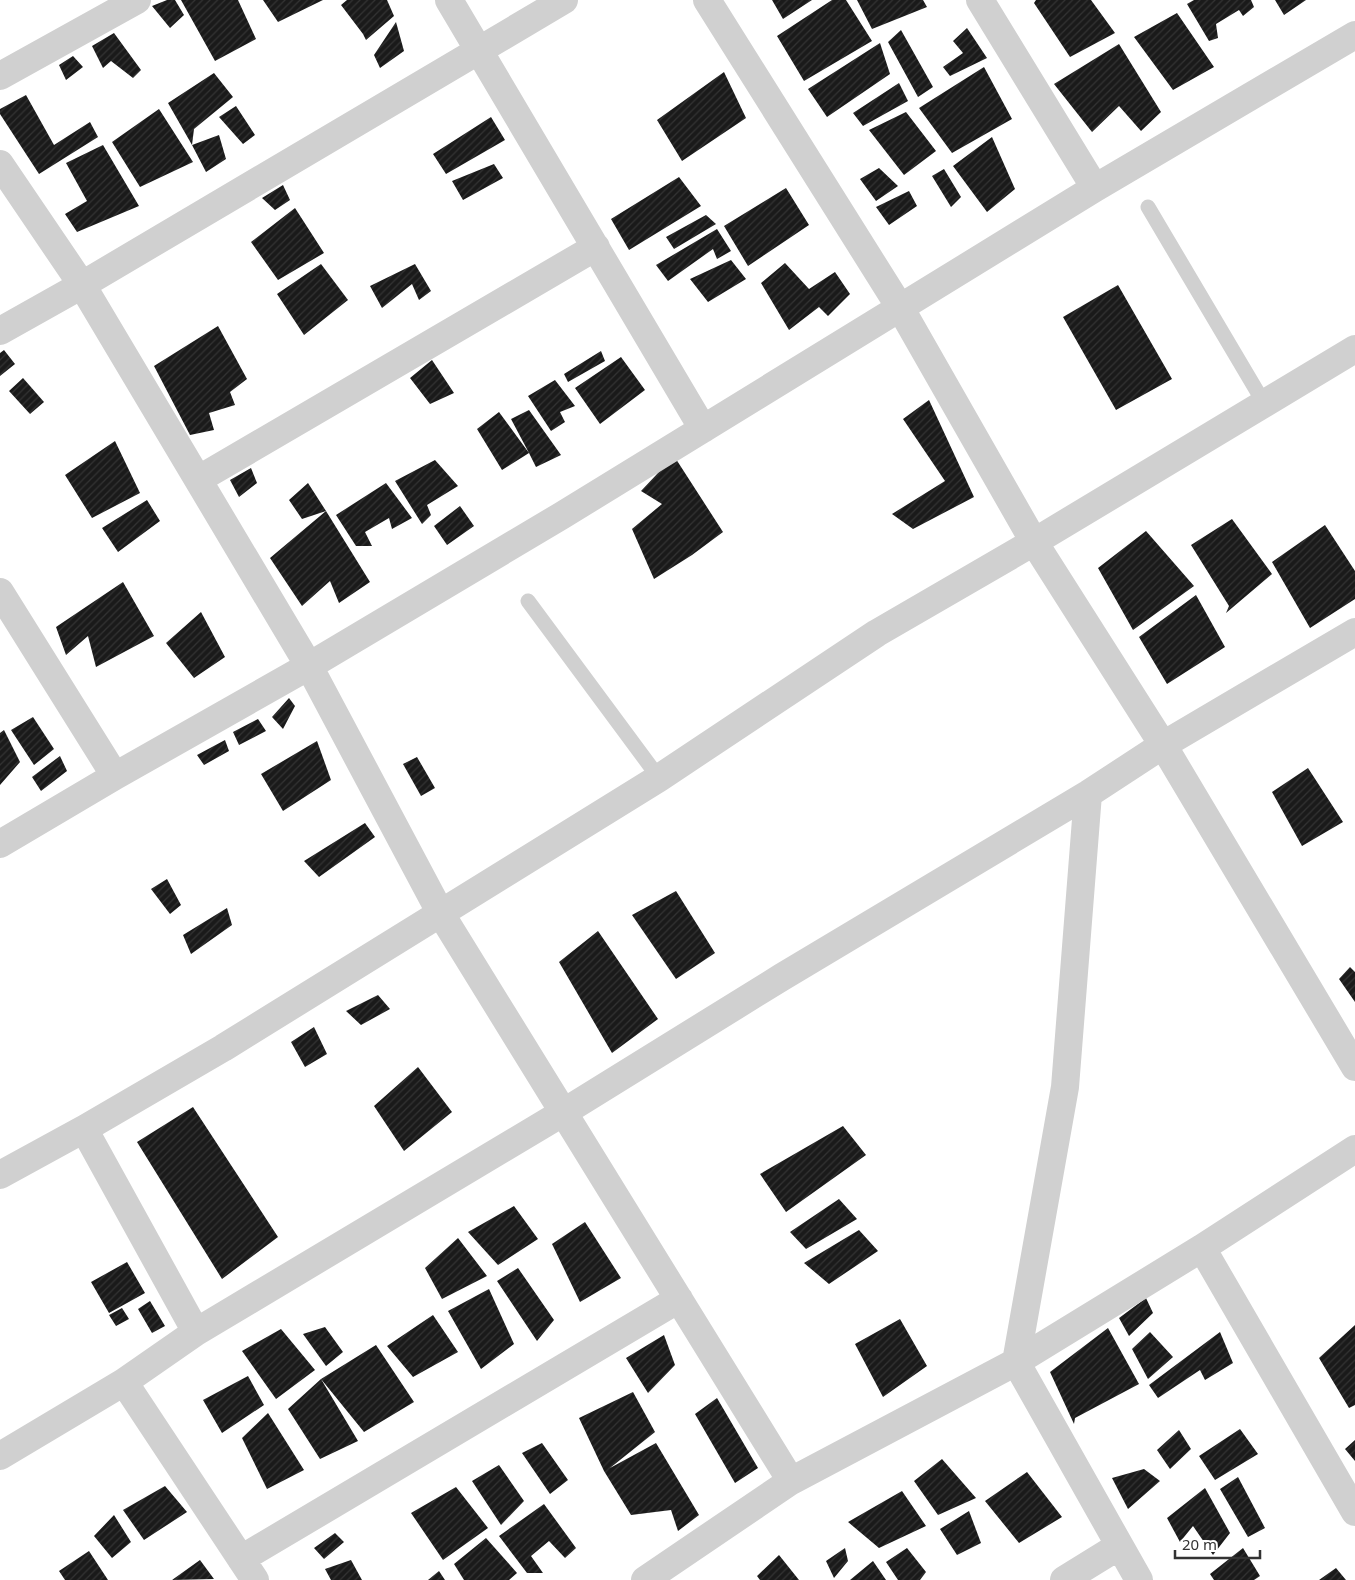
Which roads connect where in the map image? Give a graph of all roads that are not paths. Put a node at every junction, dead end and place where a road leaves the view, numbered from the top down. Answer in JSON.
{"nodes":[{"id":1,"x":137,"y":0,"type":"edge"},
{"id":2,"x":449,"y":0,"type":"edge"},
{"id":3,"x":564,"y":0,"type":"edge"},
{"id":4,"x":707,"y":0,"type":"edge"},
{"id":5,"x":987,"y":2,"type":"edge"},
{"id":6,"x":1355,"y":35,"type":"edge"},
{"id":7,"x":480,"y":51,"type":"junction"},
{"id":8,"x":0,"y":76,"type":"edge"},
{"id":9,"x":0,"y":164,"type":"edge"},
{"id":10,"x":1095,"y":188,"type":"junction"},
{"id":11,"x":1148,"y":207,"type":"dead end"},
{"id":12,"x":596,"y":247,"type":"junction"},
{"id":13,"x":82,"y":285,"type":"junction"},
{"id":14,"x":901,"y":309,"type":"junction"},
{"id":15,"x":0,"y":330,"type":"edge"},
{"id":16,"x":1355,"y":348,"type":"edge"},
{"id":17,"x":1264,"y":403,"type":"junction"},
{"id":18,"x":703,"y":429,"type":"junction"},
{"id":19,"x":199,"y":479,"type":"junction"},
{"id":20,"x":1034,"y":542,"type":"junction"},
{"id":21,"x":0,"y":592,"type":"edge"},
{"id":22,"x":528,"y":600,"type":"dead end"},
{"id":23,"x":1354,"y":636,"type":"edge"},
{"id":24,"x":308,"y":666,"type":"junction"},
{"id":25,"x":1162,"y":745,"type":"junction"},
{"id":26,"x":115,"y":776,"type":"junction"},
{"id":27,"x":659,"y":778,"type":"junction"},
{"id":28,"x":1088,"y":794,"type":"junction"},
{"id":29,"x":0,"y":844,"type":"edge"},
{"id":30,"x":441,"y":914,"type":"junction"},
{"id":31,"x":1355,"y":1067,"type":"edge"},
{"id":32,"x":564,"y":1112,"type":"junction"},
{"id":33,"x":84,"y":1129,"type":"junction"},
{"id":34,"x":1355,"y":1149,"type":"edge"},
{"id":35,"x":0,"y":1175,"type":"edge"},
{"id":36,"x":1202,"y":1248,"type":"junction"},
{"id":37,"x":679,"y":1300,"type":"junction"},
{"id":38,"x":196,"y":1332,"type":"junction"},
{"id":39,"x":1016,"y":1362,"type":"junction"},
{"id":40,"x":124,"y":1382,"type":"junction"},
{"id":41,"x":0,"y":1456,"type":"edge"},
{"id":42,"x":791,"y":1481,"type":"junction"},
{"id":43,"x":1355,"y":1512,"type":"edge"},
{"id":44,"x":1119,"y":1546,"type":"junction"},
{"id":45,"x":248,"y":1570,"type":"edge"},
{"id":46,"x":649,"y":1579,"type":"edge"},
{"id":47,"x":1064,"y":1580,"type":"edge"},
{"id":48,"x":1138,"y":1580,"type":"edge"}],
"edges":[{"from":1,"to":8,"type":"street"},
{"from":2,"to":7,"type":"street"},
{"from":3,"to":7,"type":"street"},
{"from":4,"to":14,"type":"street"},
{"from":5,"to":10,"type":"street"},
{"from":6,"to":10,"type":"street"},
{"from":7,"to":12,"type":"street"},
{"from":7,"to":13,"type":"street"},
{"from":9,"to":13,"type":"street"},
{"from":10,"to":14,"type":"street"},
{"from":11,"to":17,"type":"lane"},
{"from":12,"to":18,"type":"street"},
{"from":12,"to":19,"type":"street"},
{"from":13,"to":15,"type":"street"},
{"from":13,"to":19,"type":"street"},
{"from":14,"to":18,"type":"street"},
{"from":14,"to":20,"type":"street"},
{"from":16,"to":17,"type":"street"},
{"from":17,"to":20,"type":"street"},
{"from":18,"to":24,"type":"street"},
{"from":19,"to":24,"type":"street"},
{"from":20,"to":25,"type":"street"},
{"from":20,"to":27,"type":"street"},
{"from":21,"to":26,"type":"street"},
{"from":22,"to":27,"type":"lane"},
{"from":23,"to":25,"type":"street"},
{"from":24,"to":26,"type":"street"},
{"from":24,"to":30,"type":"street"},
{"from":25,"to":28,"type":"street"},
{"from":25,"to":31,"type":"street"},
{"from":26,"to":29,"type":"street"},
{"from":27,"to":30,"type":"street"},
{"from":28,"to":32,"type":"street"},
{"from":28,"to":39,"type":"street"},
{"from":30,"to":32,"type":"street"},
{"from":30,"to":33,"type":"street"},
{"from":32,"to":37,"type":"street"},
{"from":32,"to":38,"type":"street"},
{"from":33,"to":35,"type":"street"},
{"from":33,"to":38,"type":"street"},
{"from":34,"to":36,"type":"street"},
{"from":36,"to":39,"type":"street"},
{"from":36,"to":43,"type":"street"},
{"from":37,"to":42,"type":"street"},
{"from":37,"to":45,"type":"street"},
{"from":38,"to":40,"type":"street"},
{"from":39,"to":42,"type":"street"},
{"from":39,"to":44,"type":"street"},
{"from":40,"to":41,"type":"street"},
{"from":40,"to":45,"type":"street"},
{"from":42,"to":46,"type":"street"},
{"from":44,"to":47,"type":"street"},
{"from":44,"to":48,"type":"street"}]}
